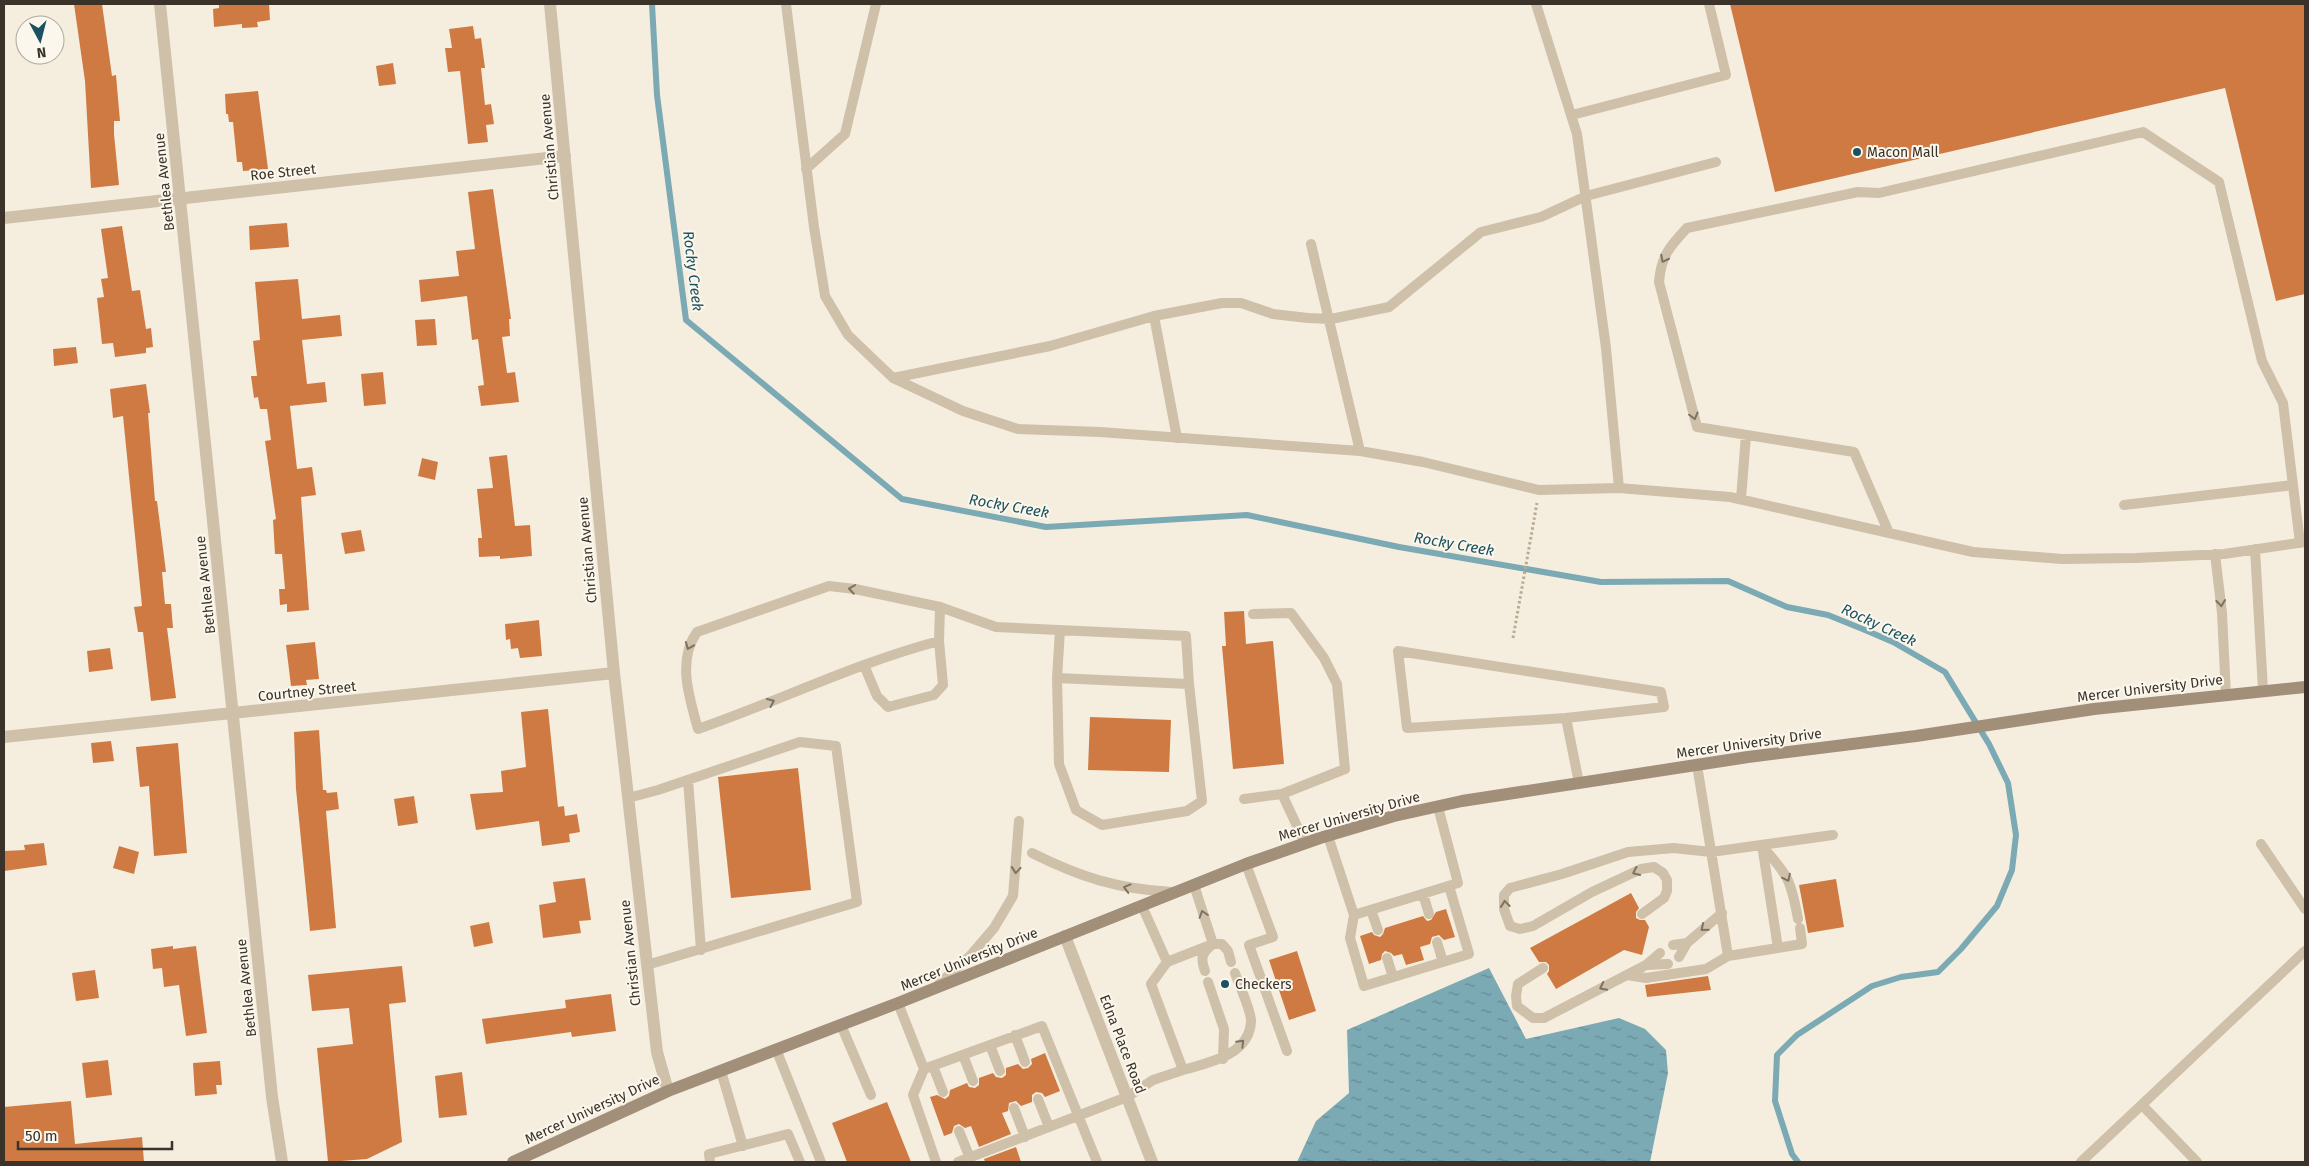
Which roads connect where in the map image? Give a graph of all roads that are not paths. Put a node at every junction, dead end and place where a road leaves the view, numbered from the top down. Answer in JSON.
{"nodes":[{"id":1,"x":160,"y":4,"type":"edge"},
{"id":2,"x":550,"y":4,"type":"edge"},
{"id":3,"x":786,"y":4,"type":"edge"},
{"id":4,"x":876,"y":4,"type":"edge"},
{"id":5,"x":1536,"y":4,"type":"edge"},
{"id":6,"x":1708,"y":4,"type":"edge"},
{"id":7,"x":1572,"y":115,"type":"junction"},
{"id":8,"x":565,"y":156,"type":"junction"},
{"id":9,"x":1716,"y":162,"type":"dead end"},
{"id":10,"x":806,"y":169,"type":"junction"},
{"id":11,"x":1586,"y":196,"type":"junction"},
{"id":12,"x":180,"y":198,"type":"junction"},
{"id":13,"x":4,"y":218,"type":"edge"},
{"id":14,"x":1312,"y":244,"type":"dead end"},
{"id":15,"x":1154,"y":316,"type":"junction"},
{"id":16,"x":1330,"y":319,"type":"junction"},
{"id":17,"x":893,"y":378,"type":"junction"},
{"id":18,"x":1746,"y":435,"type":"junction"},
{"id":19,"x":1177,"y":438,"type":"junction"},
{"id":20,"x":1360,"y":451,"type":"junction"},
{"id":21,"x":2293,"y":485,"type":"junction"},
{"id":22,"x":1619,"y":488,"type":"junction"},
{"id":23,"x":1741,"y":499,"type":"junction"},
{"id":24,"x":2124,"y":506,"type":"dead end"},
{"id":25,"x":1889,"y":533,"type":"junction"},
{"id":26,"x":2303,"y":543,"type":"edge"},
{"id":27,"x":2256,"y":549,"type":"junction"},
{"id":28,"x":2216,"y":554,"type":"junction"},
{"id":29,"x":940,"y":607,"type":"junction"},
{"id":30,"x":1253,"y":614,"type":"dead end"},
{"id":31,"x":1060,"y":630,"type":"junction"},
{"id":32,"x":939,"y":641,"type":"junction"},
{"id":33,"x":864,"y":665,"type":"junction"},
{"id":34,"x":614,"y":673,"type":"junction"},
{"id":35,"x":1057,"y":678,"type":"junction"},
{"id":36,"x":1189,"y":684,"type":"junction"},
{"id":37,"x":2305,"y":687,"type":"edge"},
{"id":38,"x":2263,"y":690,"type":"junction"},
{"id":39,"x":2226,"y":695,"type":"junction"},
{"id":40,"x":233,"y":714,"type":"junction"},
{"id":41,"x":1566,"y":718,"type":"junction"},
{"id":42,"x":4,"y":737,"type":"edge"},
{"id":43,"x":1697,"y":765,"type":"junction"},
{"id":44,"x":688,"y":780,"type":"junction"},
{"id":45,"x":1579,"y":783,"type":"junction"},
{"id":46,"x":1282,"y":794,"type":"junction"},
{"id":47,"x":628,"y":798,"type":"junction"},
{"id":48,"x":1244,"y":799,"type":"dead end"},
{"id":49,"x":1438,"y":807,"type":"junction"},
{"id":50,"x":1019,"y":821,"type":"dead end"},
{"id":51,"x":1833,"y":835,"type":"dead end"},
{"id":52,"x":1328,"y":836,"type":"junction"},
{"id":53,"x":1304,"y":843,"type":"junction"},
{"id":54,"x":2261,"y":844,"type":"dead end"},
{"id":55,"x":1762,"y":845,"type":"junction"},
{"id":56,"x":1711,"y":852,"type":"junction"},
{"id":57,"x":1032,"y":853,"type":"dead end"},
{"id":58,"x":1246,"y":864,"type":"junction"},
{"id":59,"x":1194,"y":885,"type":"junction"},
{"id":60,"x":1449,"y":886,"type":"junction"},
{"id":61,"x":1175,"y":893,"type":"junction"},
{"id":62,"x":1423,"y":894,"type":"junction"},
{"id":63,"x":1142,"y":906,"type":"junction"},
{"id":64,"x":2305,"y":909,"type":"edge"},
{"id":65,"x":1371,"y":910,"type":"junction"},
{"id":66,"x":1722,"y":913,"type":"junction"},
{"id":67,"x":1429,"y":914,"type":"dead end"},
{"id":68,"x":1642,"y":914,"type":"dead end"},
{"id":69,"x":1354,"y":915,"type":"junction"},
{"id":70,"x":1378,"y":930,"type":"dead end"},
{"id":71,"x":1065,"y":936,"type":"junction"},
{"id":72,"x":1437,"y":942,"type":"dead end"},
{"id":73,"x":1213,"y":944,"type":"junction"},
{"id":74,"x":1686,"y":944,"type":"junction"},
{"id":75,"x":1673,"y":945,"type":"dead end"},
{"id":76,"x":1778,"y":948,"type":"junction"},
{"id":77,"x":700,"y":950,"type":"junction"},
{"id":78,"x":2305,"y":951,"type":"edge"},
{"id":79,"x":1660,"y":953,"type":"dead end"},
{"id":80,"x":1728,"y":956,"type":"junction"},
{"id":81,"x":1679,"y":957,"type":"dead end"},
{"id":82,"x":1387,"y":958,"type":"dead end"},
{"id":83,"x":1167,"y":962,"type":"junction"},
{"id":84,"x":1231,"y":962,"type":"dead end"},
{"id":85,"x":1443,"y":962,"type":"junction"},
{"id":86,"x":1668,"y":964,"type":"dead end"},
{"id":87,"x":647,"y":965,"type":"junction"},
{"id":88,"x":1646,"y":965,"type":"junction"},
{"id":89,"x":1543,"y":968,"type":"dead end"},
{"id":90,"x":1205,"y":971,"type":"dead end"},
{"id":91,"x":1235,"y":973,"type":"dead end"},
{"id":92,"x":1627,"y":975,"type":"junction"},
{"id":93,"x":1393,"y":977,"type":"junction"},
{"id":94,"x":1208,"y":982,"type":"dead end"},
{"id":95,"x":936,"y":988,"type":"junction"},
{"id":96,"x":898,"y":1003,"type":"junction"},
{"id":97,"x":841,"y":1025,"type":"junction"},
{"id":98,"x":1015,"y":1035,"type":"junction"},
{"id":99,"x":990,"y":1045,"type":"junction"},
{"id":100,"x":776,"y":1049,"type":"junction"},
{"id":101,"x":1287,"y":1051,"type":"dead end"},
{"id":102,"x":963,"y":1055,"type":"junction"},
{"id":103,"x":1223,"y":1059,"type":"junction"},
{"id":104,"x":1025,"y":1062,"type":"dead end"},
{"id":105,"x":929,"y":1068,"type":"junction"},
{"id":106,"x":1183,"y":1070,"type":"junction"},
{"id":107,"x":721,"y":1071,"type":"junction"},
{"id":108,"x":1000,"y":1071,"type":"dead end"},
{"id":109,"x":973,"y":1081,"type":"dead end"},
{"id":110,"x":668,"y":1091,"type":"junction"},
{"id":111,"x":944,"y":1092,"type":"dead end"},
{"id":112,"x":871,"y":1095,"type":"dead end"},
{"id":113,"x":1127,"y":1097,"type":"junction"},
{"id":114,"x":1038,"y":1099,"type":"dead end"},
{"id":115,"x":2143,"y":1106,"type":"junction"},
{"id":116,"x":1014,"y":1108,"type":"dead end"},
{"id":117,"x":1078,"y":1116,"type":"junction"},
{"id":118,"x":1049,"y":1127,"type":"junction"},
{"id":119,"x":959,"y":1130,"type":"dead end"},
{"id":120,"x":1025,"y":1136,"type":"junction"},
{"id":121,"x":744,"y":1146,"type":"junction"},
{"id":122,"x":970,"y":1158,"type":"junction"},
{"id":123,"x":282,"y":1162,"type":"edge"},
{"id":124,"x":513,"y":1162,"type":"edge"},
{"id":125,"x":710,"y":1162,"type":"edge"},
{"id":126,"x":800,"y":1162,"type":"edge"},
{"id":127,"x":821,"y":1162,"type":"edge"},
{"id":128,"x":936,"y":1162,"type":"edge"},
{"id":129,"x":958,"y":1162,"type":"edge"},
{"id":130,"x":1097,"y":1162,"type":"edge"},
{"id":131,"x":1152,"y":1162,"type":"edge"},
{"id":132,"x":2081,"y":1162,"type":"edge"},
{"id":133,"x":2197,"y":1162,"type":"edge"}],
"edges":[{"from":1,"to":12,"type":"street","name":"Bethlea Avenue"},
{"from":2,"to":8,"type":"street","name":"Christian Avenue"},
{"from":3,"to":10,"type":"lane"},
{"from":4,"to":10,"type":"lane"},
{"from":5,"to":7,"type":"lane"},
{"from":6,"to":7,"type":"lane"},
{"from":7,"to":11,"type":"lane"},
{"from":8,"to":12,"type":"street","name":"Roe Street"},
{"from":8,"to":34,"type":"street","name":"Christian Avenue"},
{"from":9,"to":11,"type":"lane"},
{"from":10,"to":17,"type":"lane"},
{"from":11,"to":16,"type":"lane"},
{"from":11,"to":22,"type":"lane"},
{"from":12,"to":13,"type":"street","name":"Roe Street"},
{"from":12,"to":40,"type":"street","name":"Bethlea Avenue"},
{"from":14,"to":16,"type":"lane"},
{"from":15,"to":16,"type":"lane"},
{"from":15,"to":17,"type":"lane"},
{"from":15,"to":19,"type":"lane"},
{"from":16,"to":20,"type":"lane"},
{"from":17,"to":19,"type":"lane"},
{"from":21,"to":18,"type":"lane","one_way":true},
{"from":18,"to":23,"type":"lane"},
{"from":18,"to":25,"type":"lane"},
{"from":19,"to":20,"type":"lane"},
{"from":20,"to":22,"type":"lane"},
{"from":21,"to":24,"type":"lane"},
{"from":21,"to":26,"type":"lane"},
{"from":22,"to":23,"type":"lane"},
{"from":23,"to":25,"type":"lane"},
{"from":25,"to":28,"type":"lane"},
{"from":26,"to":27,"type":"lane"},
{"from":27,"to":28,"type":"lane"},
{"from":27,"to":38,"type":"lane"},
{"from":28,"to":39,"type":"lane","one_way":true},
{"from":29,"to":31,"type":"lane"},
{"from":29,"to":32,"type":"lane"},
{"from":29,"to":33,"type":"lane","one_way":true},
{"from":30,"to":46,"type":"lane"},
{"from":31,"to":35,"type":"lane"},
{"from":31,"to":36,"type":"lane"},
{"from":32,"to":33,"type":"lane"},
{"from":32,"to":33,"type":"lane"},
{"from":34,"to":40,"type":"street","name":"Courtney Street"},
{"from":34,"to":47,"type":"street","name":"Christian Avenue"},
{"from":35,"to":36,"type":"lane"},
{"from":35,"to":36,"type":"lane"},
{"from":37,"to":38,"type":"main road","name":"Mercer University Drive"},
{"from":38,"to":39,"type":"main road","name":"Mercer University Drive"},
{"from":39,"to":43,"type":"main road","name":"Mercer University Drive"},
{"from":40,"to":42,"type":"street","name":"Courtney Street"},
{"from":40,"to":123,"type":"street","name":"Bethlea Avenue"},
{"from":41,"to":41,"type":"lane"},
{"from":41,"to":45,"type":"lane"},
{"from":43,"to":45,"type":"main road","name":"Mercer University Drive"},
{"from":43,"to":56,"type":"lane"},
{"from":44,"to":47,"type":"lane"},
{"from":44,"to":77,"type":"lane"},
{"from":44,"to":77,"type":"lane"},
{"from":45,"to":49,"type":"main road","name":"Mercer University Drive"},
{"from":46,"to":48,"type":"lane"},
{"from":46,"to":53,"type":"lane"},
{"from":47,"to":87,"type":"street","name":"Christian Avenue"},
{"from":49,"to":52,"type":"main road","name":"Mercer University Drive"},
{"from":49,"to":60,"type":"lane"},
{"from":50,"to":95,"type":"lane","one_way":true},
{"from":51,"to":55,"type":"lane"},
{"from":52,"to":53,"type":"main road","name":"Mercer University Drive"},
{"from":52,"to":69,"type":"lane"},
{"from":53,"to":58,"type":"main road","name":"Mercer University Drive"},
{"from":54,"to":64,"type":"lane"},
{"from":55,"to":56,"type":"lane"},
{"from":55,"to":76,"type":"lane"},
{"from":55,"to":76,"type":"lane","one_way":true},
{"from":56,"to":66,"type":"lane"},
{"from":68,"to":56,"type":"lane","one_way":true},
{"from":61,"to":57,"type":"lane","one_way":true},
{"from":58,"to":59,"type":"main road","name":"Mercer University Drive"},
{"from":58,"to":101,"type":"lane"},
{"from":59,"to":61,"type":"main road","name":"Mercer University Drive"},
{"from":73,"to":59,"type":"lane","one_way":true},
{"from":60,"to":62,"type":"lane"},
{"from":60,"to":85,"type":"lane"},
{"from":61,"to":63,"type":"main road","name":"Mercer University Drive"},
{"from":62,"to":65,"type":"lane"},
{"from":62,"to":67,"type":"lane"},
{"from":63,"to":71,"type":"main road","name":"Mercer University Drive"},
{"from":63,"to":83,"type":"lane"},
{"from":65,"to":69,"type":"lane"},
{"from":65,"to":70,"type":"lane"},
{"from":66,"to":74,"type":"lane","one_way":true},
{"from":66,"to":80,"type":"lane"},
{"from":69,"to":93,"type":"lane"},
{"from":71,"to":95,"type":"main road","name":"Mercer University Drive"},
{"from":71,"to":113,"type":"street","name":"Edna Place Road"},
{"from":72,"to":85,"type":"lane"},
{"from":73,"to":83,"type":"lane"},
{"from":73,"to":84,"type":"lane"},
{"from":73,"to":90,"type":"lane"},
{"from":74,"to":75,"type":"lane"},
{"from":74,"to":81,"type":"lane"},
{"from":76,"to":80,"type":"lane"},
{"from":77,"to":87,"type":"lane"},
{"from":78,"to":115,"type":"lane"},
{"from":79,"to":88,"type":"lane"},
{"from":80,"to":92,"type":"lane"},
{"from":82,"to":93,"type":"lane"},
{"from":83,"to":106,"type":"lane"},
{"from":85,"to":93,"type":"lane"},
{"from":86,"to":88,"type":"lane"},
{"from":87,"to":110,"type":"street","name":"Christian Avenue"},
{"from":88,"to":92,"type":"lane"},
{"from":92,"to":89,"type":"lane","one_way":true},
{"from":103,"to":91,"type":"lane","one_way":true},
{"from":94,"to":103,"type":"lane"},
{"from":95,"to":96,"type":"main road","name":"Mercer University Drive"},
{"from":96,"to":97,"type":"main road","name":"Mercer University Drive"},
{"from":96,"to":105,"type":"lane"},
{"from":97,"to":100,"type":"main road","name":"Mercer University Drive"},
{"from":97,"to":112,"type":"lane"},
{"from":98,"to":99,"type":"lane"},
{"from":98,"to":104,"type":"lane"},
{"from":98,"to":117,"type":"lane"},
{"from":99,"to":102,"type":"lane"},
{"from":99,"to":108,"type":"lane"},
{"from":100,"to":107,"type":"main road","name":"Mercer University Drive"},
{"from":100,"to":127,"type":"lane"},
{"from":102,"to":105,"type":"lane"},
{"from":102,"to":109,"type":"lane"},
{"from":103,"to":106,"type":"lane"},
{"from":105,"to":111,"type":"lane"},
{"from":105,"to":128,"type":"lane"},
{"from":106,"to":113,"type":"lane"},
{"from":107,"to":110,"type":"main road","name":"Mercer University Drive"},
{"from":107,"to":121,"type":"lane"},
{"from":110,"to":124,"type":"main road","name":"Mercer University Drive"},
{"from":113,"to":117,"type":"lane"},
{"from":113,"to":131,"type":"street","name":"Edna Place Road"},
{"from":114,"to":118,"type":"lane"},
{"from":115,"to":132,"type":"lane"},
{"from":115,"to":133,"type":"lane"},
{"from":116,"to":120,"type":"lane"},
{"from":117,"to":118,"type":"lane"},
{"from":117,"to":130,"type":"lane"},
{"from":118,"to":120,"type":"lane"},
{"from":119,"to":122,"type":"lane"},
{"from":120,"to":122,"type":"lane"},
{"from":121,"to":125,"type":"lane"},
{"from":121,"to":126,"type":"lane"},
{"from":122,"to":129,"type":"lane"}]}
